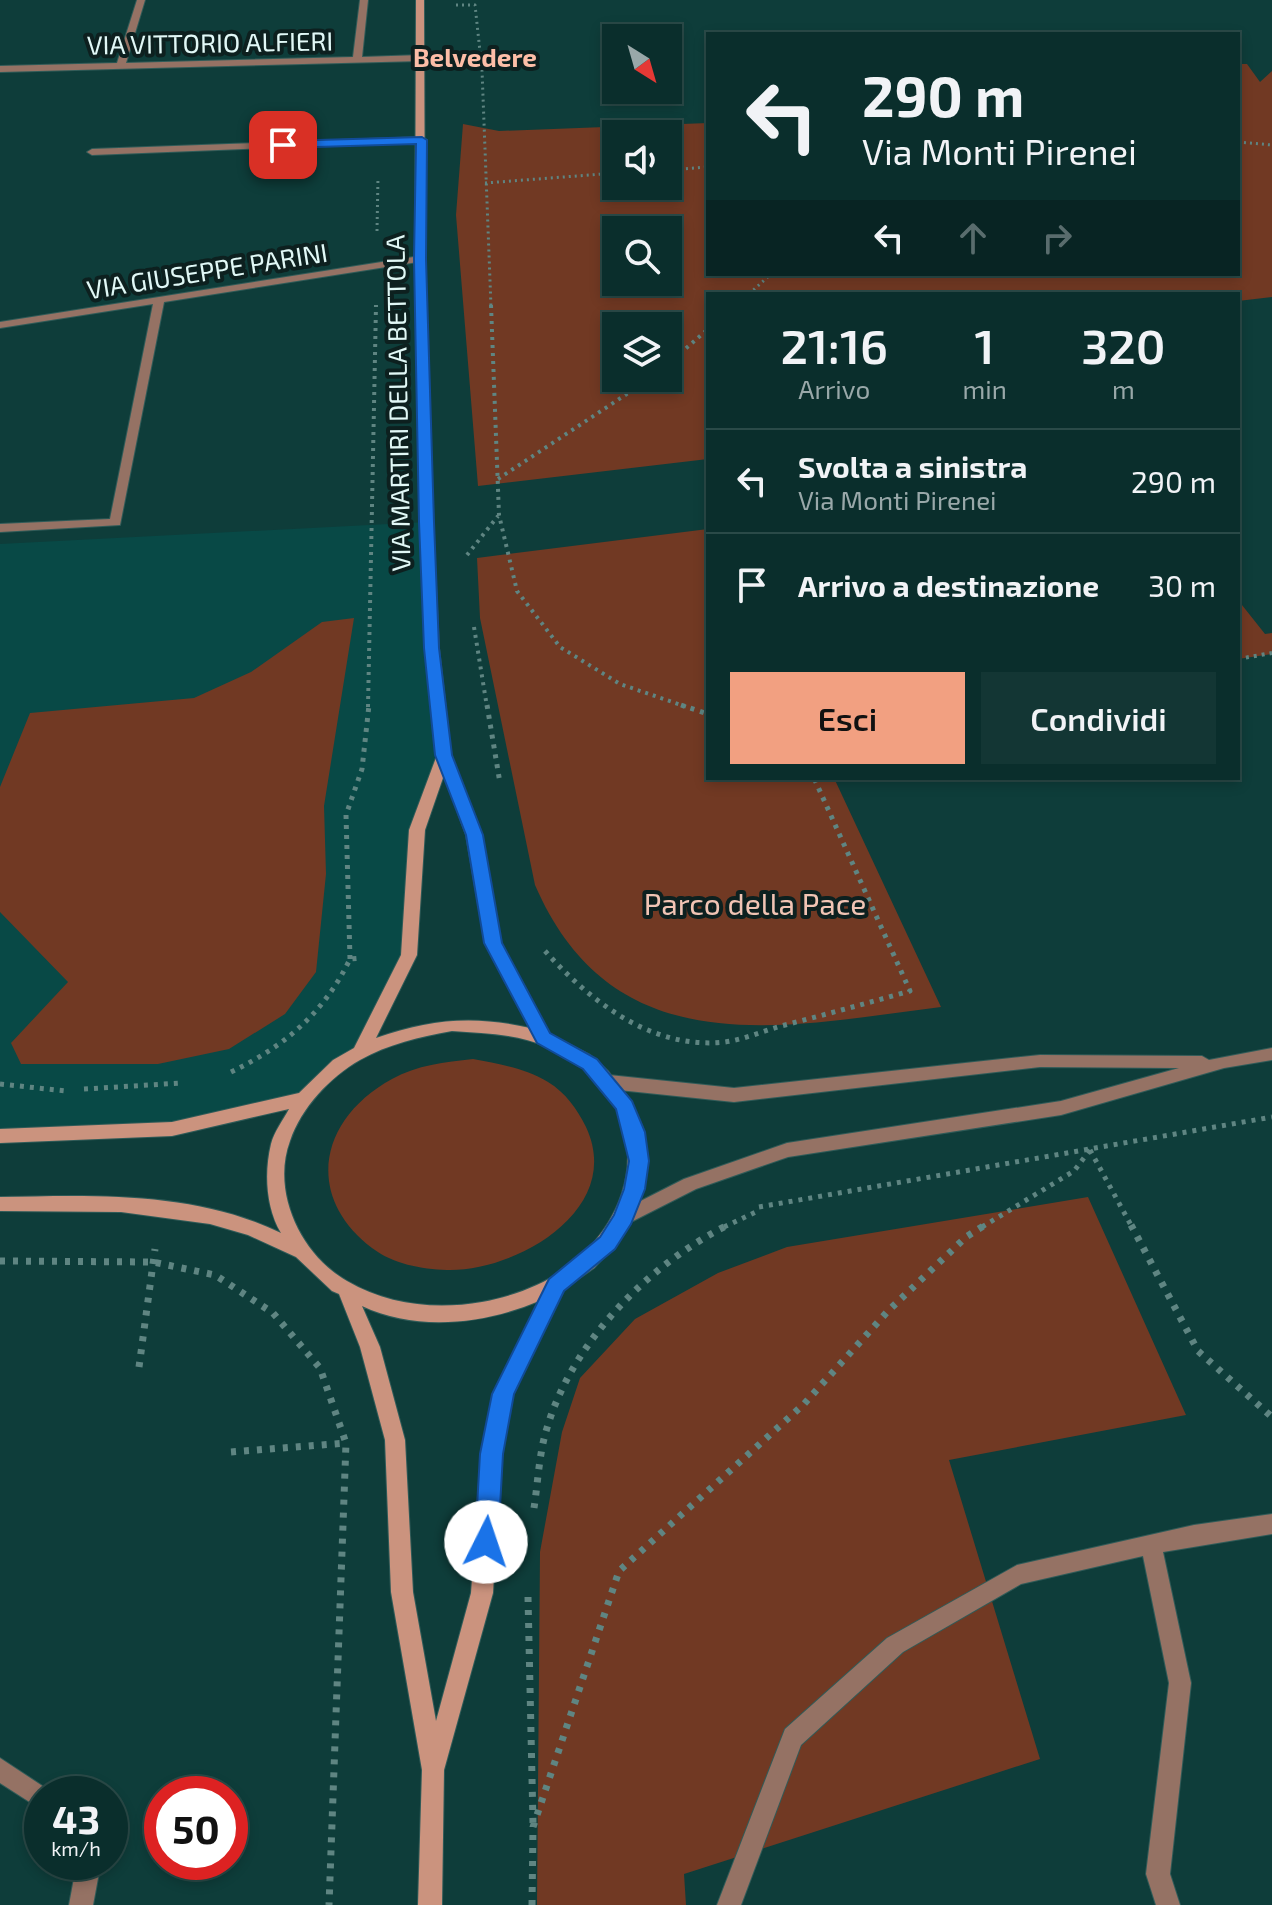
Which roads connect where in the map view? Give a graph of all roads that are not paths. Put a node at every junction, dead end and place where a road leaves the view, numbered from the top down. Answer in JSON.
{"nodes":[{"id":1,"x":141,"y":0,"type":"edge"},
{"id":2,"x":364,"y":0,"type":"edge"},
{"id":3,"x":420,"y":0,"type":"edge"},
{"id":4,"x":421,"y":58,"type":"junction"},
{"id":5,"x":357,"y":60,"type":"junction"},
{"id":6,"x":121,"y":65,"type":"junction"},
{"id":7,"x":0,"y":69,"type":"edge"},
{"id":8,"x":422,"y":140,"type":"junction"},
{"id":9,"x":92,"y":152,"type":"dead end"},
{"id":10,"x":420,"y":259,"type":"junction"},
{"id":11,"x":160,"y":298,"type":"junction"},
{"id":12,"x":0,"y":325,"type":"edge"},
{"id":13,"x":0,"y":528,"type":"edge"},
{"id":14,"x":444,"y":755,"type":"junction"},
{"id":15,"x":543,"y":1038,"type":"junction"},
{"id":16,"x":361,"y":1051,"type":"junction"},
{"id":17,"x":1272,"y":1054,"type":"edge"},
{"id":18,"x":1224,"y":1062,"type":"junction"},
{"id":19,"x":609,"y":1082,"type":"junction"},
{"id":20,"x":303,"y":1099,"type":"junction"},
{"id":21,"x":0,"y":1136,"type":"edge"},
{"id":22,"x":0,"y":1204,"type":"edge"},
{"id":23,"x":623,"y":1218,"type":"junction"},
{"id":24,"x":297,"y":1250,"type":"junction"},
{"id":25,"x":557,"y":1285,"type":"junction"},
{"id":26,"x":347,"y":1292,"type":"junction"},
{"id":27,"x":1272,"y":1524,"type":"edge"},
{"id":28,"x":1151,"y":1545,"type":"junction"},
{"id":29,"x":0,"y":1769,"type":"edge"},
{"id":30,"x":433,"y":1770,"type":"junction"},
{"id":31,"x":24,"y":1786,"type":"edge"},
{"id":32,"x":86,"y":1880,"type":"edge"},
{"id":33,"x":81,"y":1905,"type":"edge"},
{"id":34,"x":430,"y":1905,"type":"edge"},
{"id":35,"x":729,"y":1905,"type":"edge"},
{"id":36,"x":1168,"y":1905,"type":"edge"}],
"edges":[{"from":1,"to":6,"type":"street"},
{"from":2,"to":5,"type":"street"},
{"from":3,"to":4,"type":"main road","name":"VIA MARTIRI DELLA BETTOLA"},
{"from":4,"to":5,"type":"street","name":"VIA VITTORIO ALFIERI"},
{"from":4,"to":8,"type":"main road","name":"VIA MARTIRI DELLA BETTOLA"},
{"from":5,"to":6,"type":"street","name":"VIA VITTORIO ALFIERI"},
{"from":6,"to":7,"type":"street","name":"VIA VITTORIO ALFIERI"},
{"from":8,"to":9,"type":"street"},
{"from":8,"to":10,"type":"main road","name":"VIA MARTIRI DELLA BETTOLA"},
{"from":10,"to":11,"type":"street","name":"VIA GIUSEPPE PARINI"},
{"from":10,"to":14,"type":"main road","name":"VIA MARTIRI DELLA BETTOLA"},
{"from":11,"to":12,"type":"street","name":"VIA GIUSEPPE PARINI"},
{"from":11,"to":13,"type":"street"},
{"from":14,"to":15,"type":"main road","name":"VIA MARTIRI DELLA BETTOLA"},
{"from":14,"to":16,"type":"main road","name":"VIA MARTIRI DELLA BETTOLA"},
{"from":15,"to":16,"type":"main road","name":"VIA MARTIRI DELLA BETTOLA"},
{"from":15,"to":19,"type":"main road","name":"VIA MARTIRI DELLA BETTOLA"},
{"from":16,"to":20,"type":"main road","name":"VIA MARTIRI DELLA BETTOLA"},
{"from":17,"to":18,"type":"street"},
{"from":18,"to":19,"type":"street"},
{"from":18,"to":23,"type":"street"},
{"from":19,"to":23,"type":"main road","name":"VIA MARTIRI DELLA BETTOLA"},
{"from":20,"to":21,"type":"main road"},
{"from":20,"to":24,"type":"main road","name":"VIA MARTIRI DELLA BETTOLA"},
{"from":22,"to":24,"type":"main road"},
{"from":23,"to":25,"type":"main road","name":"VIA MARTIRI DELLA BETTOLA"},
{"from":24,"to":26,"type":"main road","name":"VIA MARTIRI DELLA BETTOLA"},
{"from":25,"to":26,"type":"main road","name":"VIA MARTIRI DELLA BETTOLA"},
{"from":25,"to":30,"type":"main road","name":"VIA MARTIRI DELLA BETTOLA"},
{"from":26,"to":30,"type":"main road","name":"VIA MARTIRI DELLA BETTOLA"},
{"from":27,"to":28,"type":"street"},
{"from":28,"to":35,"type":"street"},
{"from":28,"to":36,"type":"street"},
{"from":29,"to":31,"type":"street"},
{"from":30,"to":34,"type":"main road","name":"VIA MARTIRI DELLA BETTOLA"},
{"from":32,"to":33,"type":"street"}]}
